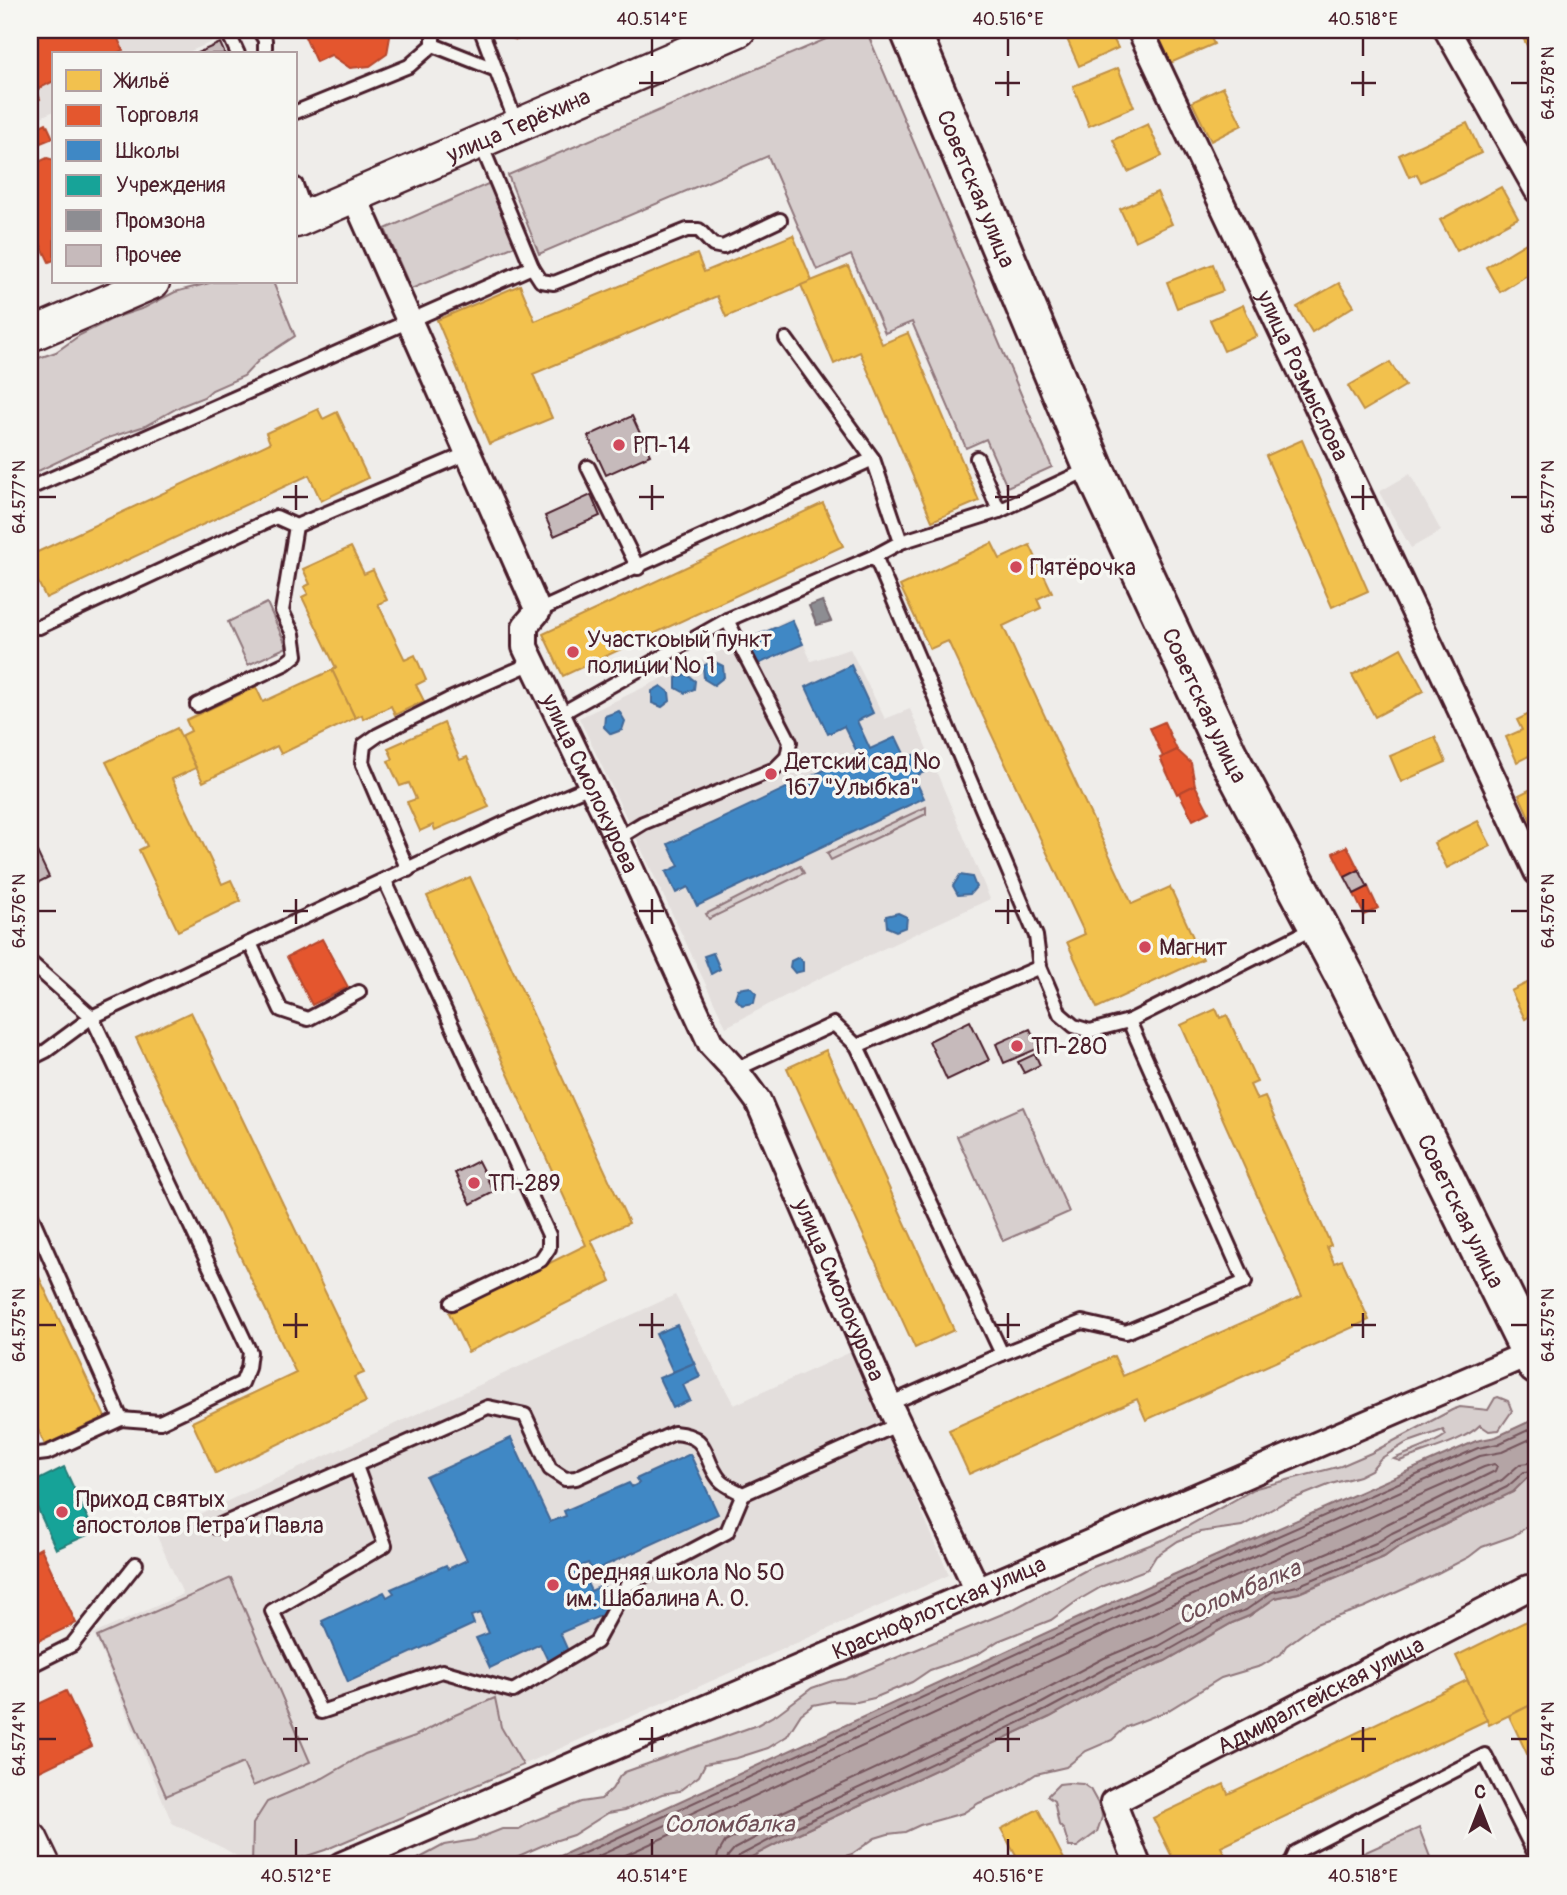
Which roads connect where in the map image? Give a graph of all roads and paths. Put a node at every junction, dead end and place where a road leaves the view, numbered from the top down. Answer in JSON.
{"nodes":[{"id":1,"x":227,"y":30,"type":"edge"},
{"id":2,"x":259,"y":30,"type":"edge"},
{"id":3,"x":433,"y":30,"type":"edge"},
{"id":4,"x":481,"y":30,"type":"edge"},
{"id":5,"x":739,"y":30,"type":"edge"},
{"id":6,"x":910,"y":30,"type":"edge"},
{"id":7,"x":1140,"y":30,"type":"edge"},
{"id":8,"x":1447,"y":30,"type":"edge"},
{"id":9,"x":433,"y":45,"type":"junction"},
{"id":10,"x":237,"y":52,"type":"edge"},
{"id":11,"x":265,"y":52,"type":"edge"},
{"id":12,"x":494,"y":69,"type":"junction"},
{"id":13,"x":298,"y":111,"type":"edge"},
{"id":14,"x":517,"y":126,"type":"junction"},
{"id":15,"x":480,"y":142,"type":"junction"},
{"id":16,"x":1537,"y":190,"type":"edge"},
{"id":17,"x":354,"y":196,"type":"junction"},
{"id":18,"x":298,"y":198,"type":"edge"},
{"id":19,"x":301,"y":218,"type":"edge"},
{"id":20,"x":780,"y":220,"type":"dead end"},
{"id":21,"x":532,"y":267,"type":"junction"},
{"id":22,"x":148,"y":284,"type":"edge"},
{"id":23,"x":410,"y":321,"type":"junction"},
{"id":24,"x":30,"y":335,"type":"edge"},
{"id":25,"x":786,"y":339,"type":"dead end"},
{"id":26,"x":468,"y":453,"type":"junction"},
{"id":27,"x":977,"y":458,"type":"dead end"},
{"id":28,"x":873,"y":459,"type":"junction"},
{"id":29,"x":588,"y":467,"type":"dead end"},
{"id":30,"x":1093,"y":467,"type":"junction"},
{"id":31,"x":30,"y":488,"type":"edge"},
{"id":32,"x":999,"y":511,"type":"junction"},
{"id":33,"x":296,"y":526,"type":"junction"},
{"id":34,"x":901,"y":542,"type":"junction"},
{"id":35,"x":875,"y":556,"type":"junction"},
{"id":36,"x":638,"y":568,"type":"junction"},
{"id":37,"x":538,"y":611,"type":"junction"},
{"id":38,"x":727,"y":620,"type":"junction"},
{"id":39,"x":30,"y":628,"type":"edge"},
{"id":40,"x":532,"y":663,"type":"junction"},
{"id":41,"x":197,"y":705,"type":"dead end"},
{"id":42,"x":557,"y":716,"type":"junction"},
{"id":43,"x":590,"y":786,"type":"junction"},
{"id":44,"x":617,"y":839,"type":"junction"},
{"id":45,"x":408,"y":870,"type":"junction"},
{"id":46,"x":1537,"y":872,"type":"edge"},
{"id":47,"x":384,"y":881,"type":"junction"},
{"id":48,"x":1317,"y":926,"type":"junction"},
{"id":49,"x":250,"y":943,"type":"junction"},
{"id":50,"x":30,"y":962,"type":"edge"},
{"id":51,"x":1040,"y":967,"type":"junction"},
{"id":52,"x":359,"y":992,"type":"dead end"},
{"id":53,"x":92,"y":1017,"type":"junction"},
{"id":54,"x":1129,"y":1021,"type":"junction"},
{"id":55,"x":857,"y":1046,"type":"junction"},
{"id":56,"x":30,"y":1059,"type":"edge"},
{"id":57,"x":735,"y":1070,"type":"junction"},
{"id":58,"x":30,"y":1213,"type":"edge"},
{"id":59,"x":452,"y":1303,"type":"dead end"},
{"id":60,"x":1002,"y":1353,"type":"junction"},
{"id":61,"x":1535,"y":1356,"type":"edge"},
{"id":62,"x":894,"y":1414,"type":"junction"},
{"id":63,"x":121,"y":1419,"type":"junction"},
{"id":64,"x":30,"y":1455,"type":"edge"},
{"id":65,"x":356,"y":1466,"type":"junction"},
{"id":66,"x":743,"y":1494,"type":"junction"},
{"id":67,"x":216,"y":1527,"type":"dead end"},
{"id":68,"x":136,"y":1564,"type":"dead end"},
{"id":69,"x":1532,"y":1589,"type":"edge"},
{"id":70,"x":978,"y":1591,"type":"junction"},
{"id":71,"x":30,"y":1665,"type":"edge"},
{"id":72,"x":30,"y":1840,"type":"edge"},
{"id":73,"x":1537,"y":1858,"type":"edge"},
{"id":74,"x":42,"y":1865,"type":"edge"},
{"id":75,"x":341,"y":1865,"type":"edge"},
{"id":76,"x":1138,"y":1865,"type":"edge"},
{"id":77,"x":1290,"y":1865,"type":"edge"}],
"edges":[{"from":1,"to":10,"type":"lane"},
{"from":2,"to":11,"type":"lane"},
{"from":3,"to":9,"type":"lane"},
{"from":4,"to":12,"type":"lane"},
{"from":5,"to":14,"type":"street","name":"улица Терёхина"},
{"from":6,"to":30,"type":"main road","name":"Советская улица"},
{"from":7,"to":46,"type":"street","name":"улица Розмыслова"},
{"from":8,"to":16,"type":"street"},
{"from":9,"to":12,"type":"lane"},
{"from":9,"to":13,"type":"lane"},
{"from":12,"to":14,"type":"lane"},
{"from":14,"to":15,"type":"street","name":"улица Терёхина"},
{"from":15,"to":17,"type":"street","name":"улица Терёхина"},
{"from":15,"to":21,"type":"lane"},
{"from":17,"to":19,"type":"street","name":"улица Терёхина"},
{"from":17,"to":23,"type":"street"},
{"from":18,"to":19,"type":"lane"},
{"from":20,"to":21,"type":"lane"},
{"from":21,"to":23,"type":"lane"},
{"from":22,"to":24,"type":"street"},
{"from":23,"to":26,"type":"street"},
{"from":23,"to":31,"type":"lane"},
{"from":25,"to":28,"type":"lane"},
{"from":26,"to":33,"type":"lane"},
{"from":26,"to":37,"type":"street"},
{"from":27,"to":32,"type":"lane"},
{"from":28,"to":34,"type":"lane"},
{"from":28,"to":36,"type":"lane"},
{"from":29,"to":36,"type":"lane"},
{"from":30,"to":32,"type":"lane"},
{"from":30,"to":48,"type":"main road","name":"Советская улица"},
{"from":32,"to":34,"type":"lane"},
{"from":33,"to":39,"type":"lane"},
{"from":33,"to":41,"type":"lane"},
{"from":34,"to":35,"type":"lane"},
{"from":35,"to":38,"type":"lane"},
{"from":35,"to":51,"type":"lane"},
{"from":36,"to":37,"type":"lane"},
{"from":37,"to":40,"type":"street","name":"улица Смолокурова"},
{"from":38,"to":42,"type":"lane"},
{"from":38,"to":44,"type":"lane"},
{"from":40,"to":42,"type":"street","name":"улица Смолокурова"},
{"from":40,"to":45,"type":"lane"},
{"from":42,"to":43,"type":"street","name":"улица Смолокурова"},
{"from":43,"to":44,"type":"street","name":"улица Смолокурова"},
{"from":43,"to":45,"type":"lane"},
{"from":44,"to":57,"type":"street","name":"улица Смолокурова"},
{"from":45,"to":47,"type":"lane"},
{"from":47,"to":49,"type":"lane"},
{"from":47,"to":59,"type":"lane"},
{"from":48,"to":54,"type":"lane"},
{"from":48,"to":61,"type":"main road","name":"Советская улица"},
{"from":49,"to":52,"type":"lane"},
{"from":49,"to":53,"type":"lane"},
{"from":50,"to":53,"type":"lane"},
{"from":51,"to":54,"type":"lane"},
{"from":51,"to":55,"type":"lane"},
{"from":53,"to":56,"type":"lane"},
{"from":53,"to":63,"type":"lane"},
{"from":54,"to":60,"type":"lane"},
{"from":55,"to":57,"type":"lane"},
{"from":55,"to":60,"type":"lane"},
{"from":57,"to":62,"type":"street","name":"улица Смолокурова"},
{"from":58,"to":63,"type":"lane"},
{"from":60,"to":62,"type":"lane"},
{"from":61,"to":70,"type":"street","name":"Краснофлотская улица"},
{"from":62,"to":66,"type":"lane"},
{"from":62,"to":70,"type":"street","name":"улица Смолокурова"},
{"from":63,"to":64,"type":"lane"},
{"from":65,"to":66,"type":"lane"},
{"from":65,"to":66,"type":"lane"},
{"from":65,"to":67,"type":"lane"},
{"from":68,"to":71,"type":"lane"},
{"from":69,"to":76,"type":"street","name":"Адмиралтейская улица"},
{"from":70,"to":75,"type":"street","name":"Краснофлотская улица"},
{"from":72,"to":74,"type":"main road"},
{"from":73,"to":77,"type":"lane"}]}
